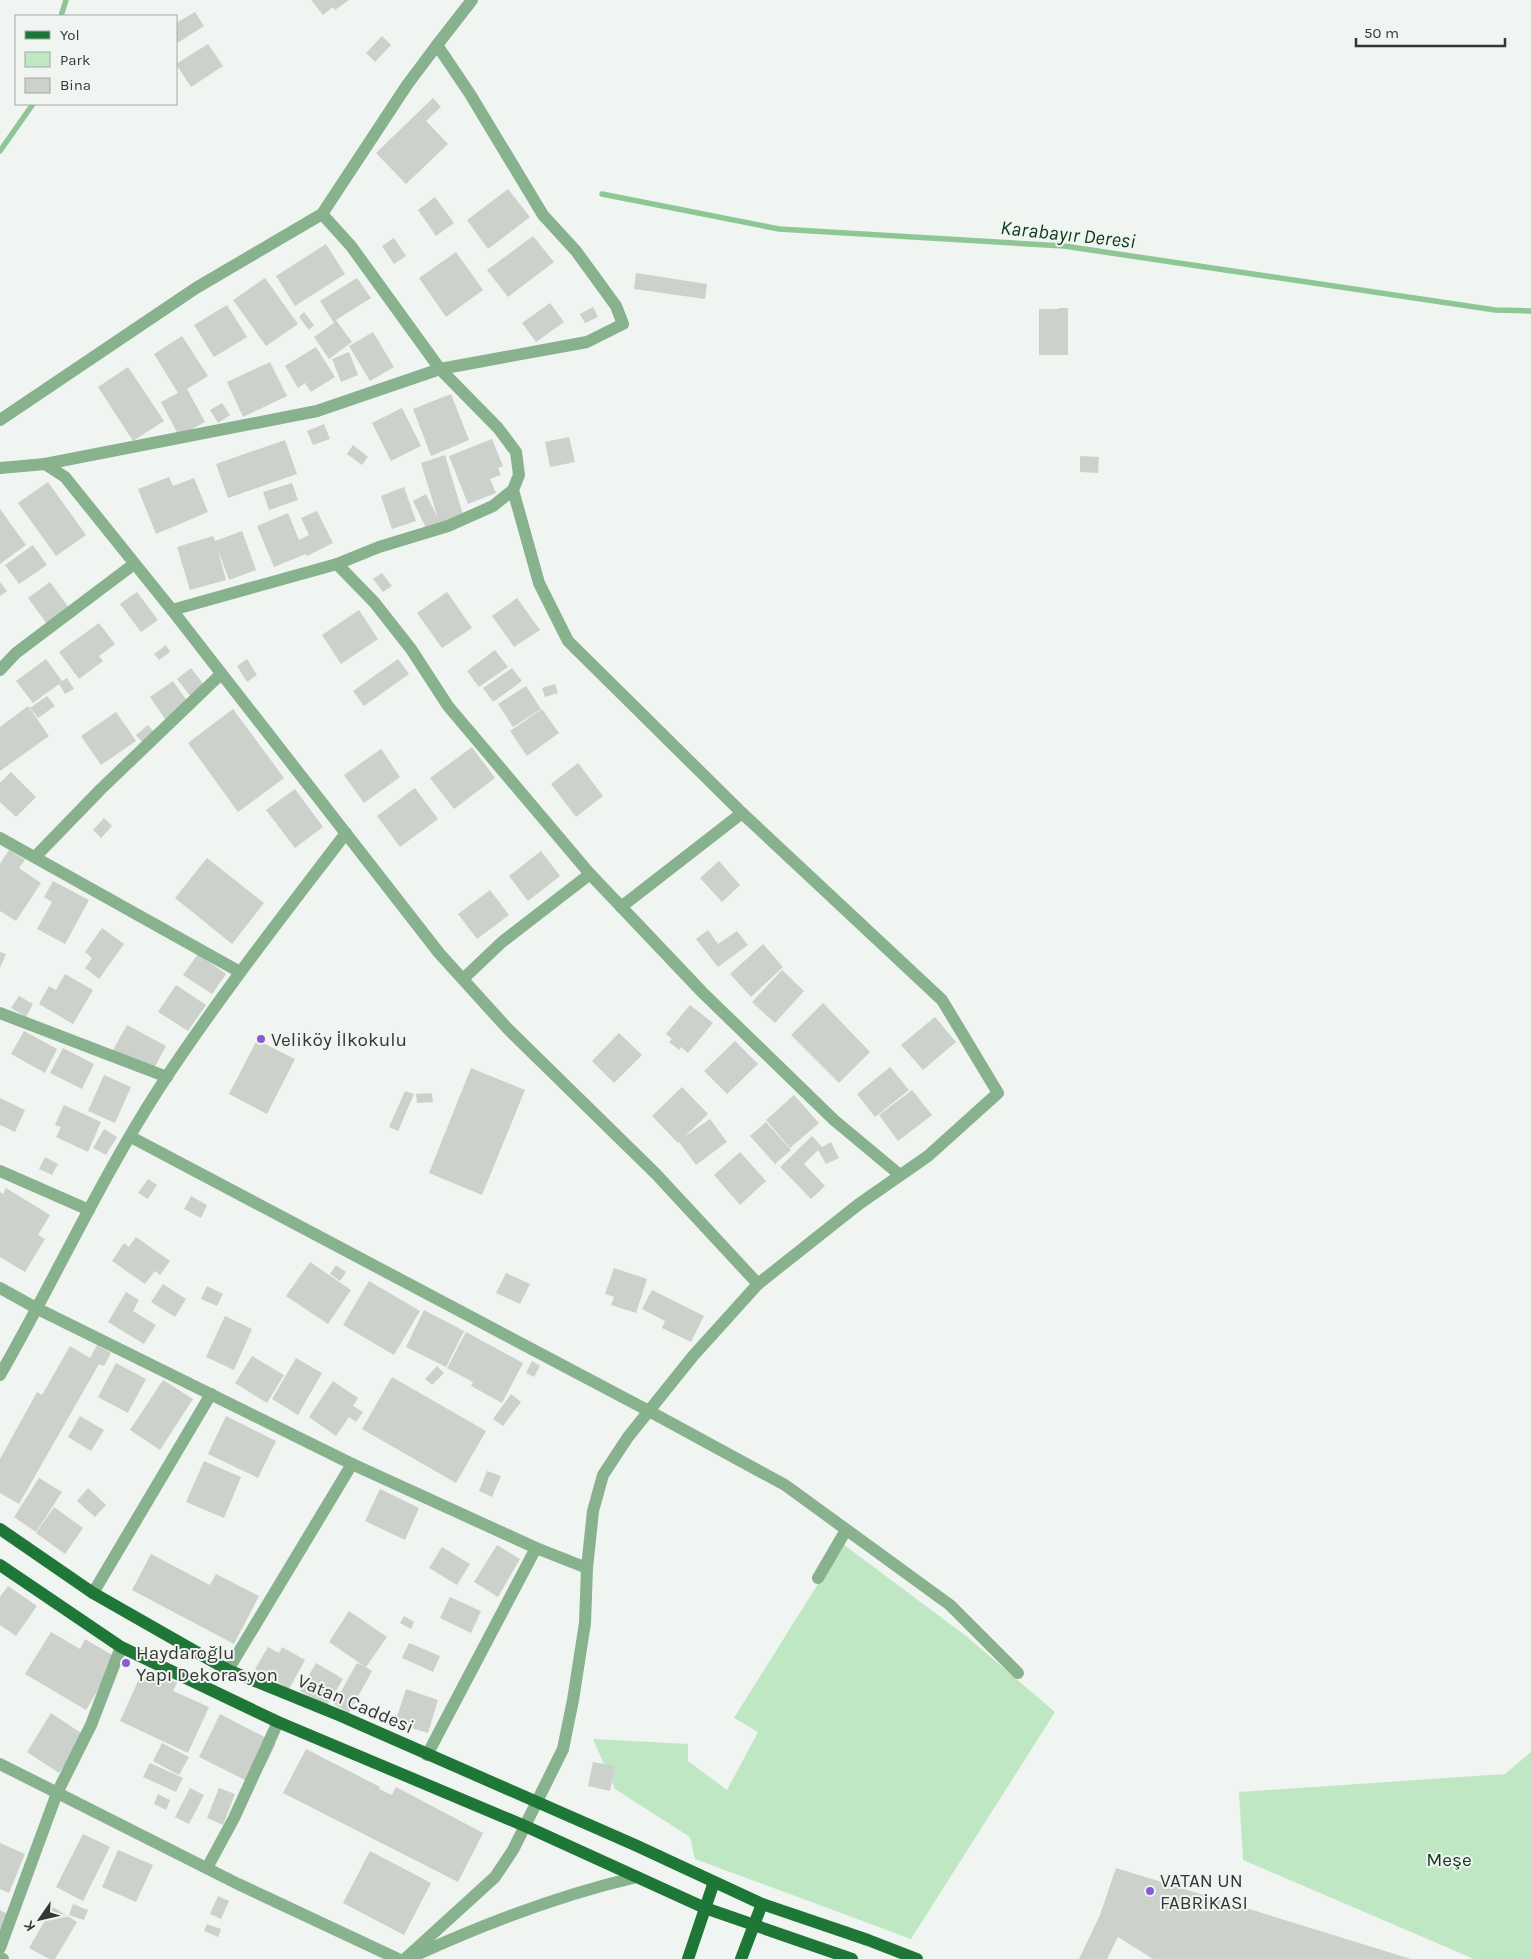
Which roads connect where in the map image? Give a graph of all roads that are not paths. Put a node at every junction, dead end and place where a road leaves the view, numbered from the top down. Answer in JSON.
{"nodes":[{"id":1,"x":472,"y":0,"type":"edge"},
{"id":2,"x":436,"y":45,"type":"junction"},
{"id":3,"x":322,"y":214,"type":"junction"},
{"id":4,"x":440,"y":369,"type":"junction"},
{"id":5,"x":0,"y":420,"type":"edge"},
{"id":6,"x":45,"y":464,"type":"junction"},
{"id":7,"x":0,"y":468,"type":"edge"},
{"id":8,"x":513,"y":490,"type":"junction"},
{"id":9,"x":134,"y":564,"type":"junction"},
{"id":10,"x":337,"y":564,"type":"junction"},
{"id":11,"x":172,"y":610,"type":"junction"},
{"id":12,"x":0,"y":670,"type":"edge"},
{"id":13,"x":222,"y":674,"type":"junction"},
{"id":14,"x":742,"y":813,"type":"junction"},
{"id":15,"x":346,"y":833,"type":"junction"},
{"id":16,"x":0,"y":838,"type":"edge"},
{"id":17,"x":35,"y":857,"type":"junction"},
{"id":18,"x":590,"y":874,"type":"junction"},
{"id":19,"x":621,"y":906,"type":"junction"},
{"id":20,"x":240,"y":972,"type":"junction"},
{"id":21,"x":463,"y":979,"type":"junction"},
{"id":22,"x":0,"y":1013,"type":"edge"},
{"id":23,"x":167,"y":1078,"type":"junction"},
{"id":24,"x":131,"y":1137,"type":"junction"},
{"id":25,"x":0,"y":1171,"type":"edge"},
{"id":26,"x":900,"y":1175,"type":"junction"},
{"id":27,"x":89,"y":1210,"type":"junction"},
{"id":28,"x":758,"y":1284,"type":"junction"},
{"id":29,"x":0,"y":1288,"type":"edge"},
{"id":30,"x":38,"y":1309,"type":"junction"},
{"id":31,"x":0,"y":1375,"type":"edge"},
{"id":32,"x":210,"y":1394,"type":"junction"},
{"id":33,"x":649,"y":1411,"type":"junction"},
{"id":34,"x":352,"y":1464,"type":"junction"},
{"id":35,"x":0,"y":1529,"type":"edge"},
{"id":36,"x":846,"y":1530,"type":"junction"},
{"id":37,"x":536,"y":1548,"type":"junction"},
{"id":38,"x":0,"y":1565,"type":"edge"},
{"id":39,"x":587,"y":1568,"type":"junction"},
{"id":40,"x":818,"y":1578,"type":"dead end"},
{"id":41,"x":93,"y":1593,"type":"junction"},
{"id":42,"x":121,"y":1648,"type":"junction"},
{"id":43,"x":228,"y":1670,"type":"junction"},
{"id":44,"x":1018,"y":1673,"type":"dead end"},
{"id":45,"x":278,"y":1722,"type":"junction"},
{"id":46,"x":428,"y":1755,"type":"junction"},
{"id":47,"x":0,"y":1764,"type":"edge"},
{"id":48,"x":57,"y":1793,"type":"junction"},
{"id":49,"x":538,"y":1803,"type":"junction"},
{"id":50,"x":525,"y":1826,"type":"junction"},
{"id":51,"x":207,"y":1868,"type":"junction"},
{"id":52,"x":636,"y":1877,"type":"junction"},
{"id":53,"x":714,"y":1882,"type":"junction"},
{"id":54,"x":762,"y":1904,"type":"junction"},
{"id":55,"x":705,"y":1908,"type":"junction"},
{"id":56,"x":754,"y":1925,"type":"junction"},
{"id":57,"x":0,"y":1948,"type":"edge"},
{"id":58,"x":398,"y":1959,"type":"edge"},
{"id":59,"x":406,"y":1959,"type":"edge"},
{"id":60,"x":688,"y":1959,"type":"edge"},
{"id":61,"x":741,"y":1959,"type":"edge"},
{"id":62,"x":852,"y":1959,"type":"edge"},
{"id":63,"x":917,"y":1959,"type":"edge"}],
"edges":[{"from":1,"to":2,"type":"street"},
{"from":2,"to":3,"type":"street"},
{"from":2,"to":4,"type":"street"},
{"from":3,"to":4,"type":"street"},
{"from":3,"to":5,"type":"street"},
{"from":4,"to":6,"type":"street"},
{"from":4,"to":8,"type":"street"},
{"from":6,"to":7,"type":"street"},
{"from":6,"to":9,"type":"street"},
{"from":8,"to":10,"type":"street"},
{"from":8,"to":14,"type":"street"},
{"from":9,"to":11,"type":"street"},
{"from":9,"to":12,"type":"street"},
{"from":10,"to":11,"type":"street"},
{"from":10,"to":18,"type":"street"},
{"from":11,"to":13,"type":"street"},
{"from":13,"to":15,"type":"street"},
{"from":13,"to":17,"type":"street"},
{"from":14,"to":19,"type":"street"},
{"from":14,"to":26,"type":"street"},
{"from":15,"to":20,"type":"street"},
{"from":15,"to":21,"type":"street"},
{"from":16,"to":17,"type":"street"},
{"from":17,"to":20,"type":"street"},
{"from":18,"to":19,"type":"street"},
{"from":18,"to":21,"type":"street"},
{"from":19,"to":26,"type":"street"},
{"from":20,"to":23,"type":"street"},
{"from":21,"to":28,"type":"street"},
{"from":22,"to":23,"type":"street"},
{"from":23,"to":24,"type":"street"},
{"from":24,"to":27,"type":"street"},
{"from":24,"to":33,"type":"street"},
{"from":25,"to":27,"type":"street"},
{"from":26,"to":28,"type":"street"},
{"from":27,"to":30,"type":"street"},
{"from":28,"to":33,"type":"street"},
{"from":29,"to":30,"type":"street"},
{"from":30,"to":31,"type":"street"},
{"from":30,"to":32,"type":"street"},
{"from":32,"to":34,"type":"street"},
{"from":32,"to":41,"type":"street"},
{"from":33,"to":36,"type":"street"},
{"from":33,"to":39,"type":"street"},
{"from":34,"to":37,"type":"street"},
{"from":34,"to":43,"type":"street"},
{"from":35,"to":41,"type":"main road","name":"Vatan Caddesi"},
{"from":36,"to":40,"type":"street"},
{"from":36,"to":44,"type":"street"},
{"from":37,"to":39,"type":"street"},
{"from":37,"to":46,"type":"street"},
{"from":38,"to":42,"type":"main road"},
{"from":39,"to":49,"type":"street"},
{"from":41,"to":43,"type":"main road","name":"Vatan Caddesi"},
{"from":42,"to":45,"type":"main road"},
{"from":42,"to":48,"type":"street"},
{"from":43,"to":46,"type":"main road","name":"Vatan Caddesi"},
{"from":45,"to":50,"type":"main road"},
{"from":45,"to":51,"type":"street"},
{"from":46,"to":49,"type":"main road","name":"Vatan Caddesi"},
{"from":47,"to":48,"type":"street"},
{"from":48,"to":51,"type":"street"},
{"from":48,"to":57,"type":"street"},
{"from":49,"to":50,"type":"street"},
{"from":49,"to":53,"type":"main road","name":"Vatan Caddesi"},
{"from":50,"to":52,"type":"main road"},
{"from":50,"to":59,"type":"street"},
{"from":51,"to":58,"type":"street"},
{"from":52,"to":55,"type":"main road"},
{"from":52,"to":59,"type":"street"},
{"from":53,"to":54,"type":"main road","name":"Vatan Caddesi"},
{"from":53,"to":55,"type":"main road"},
{"from":54,"to":56,"type":"main road"},
{"from":54,"to":63,"type":"main road","name":"Vatan Caddesi"},
{"from":55,"to":56,"type":"main road"},
{"from":55,"to":60,"type":"main road"},
{"from":56,"to":61,"type":"main road"},
{"from":56,"to":62,"type":"main road"}]}
